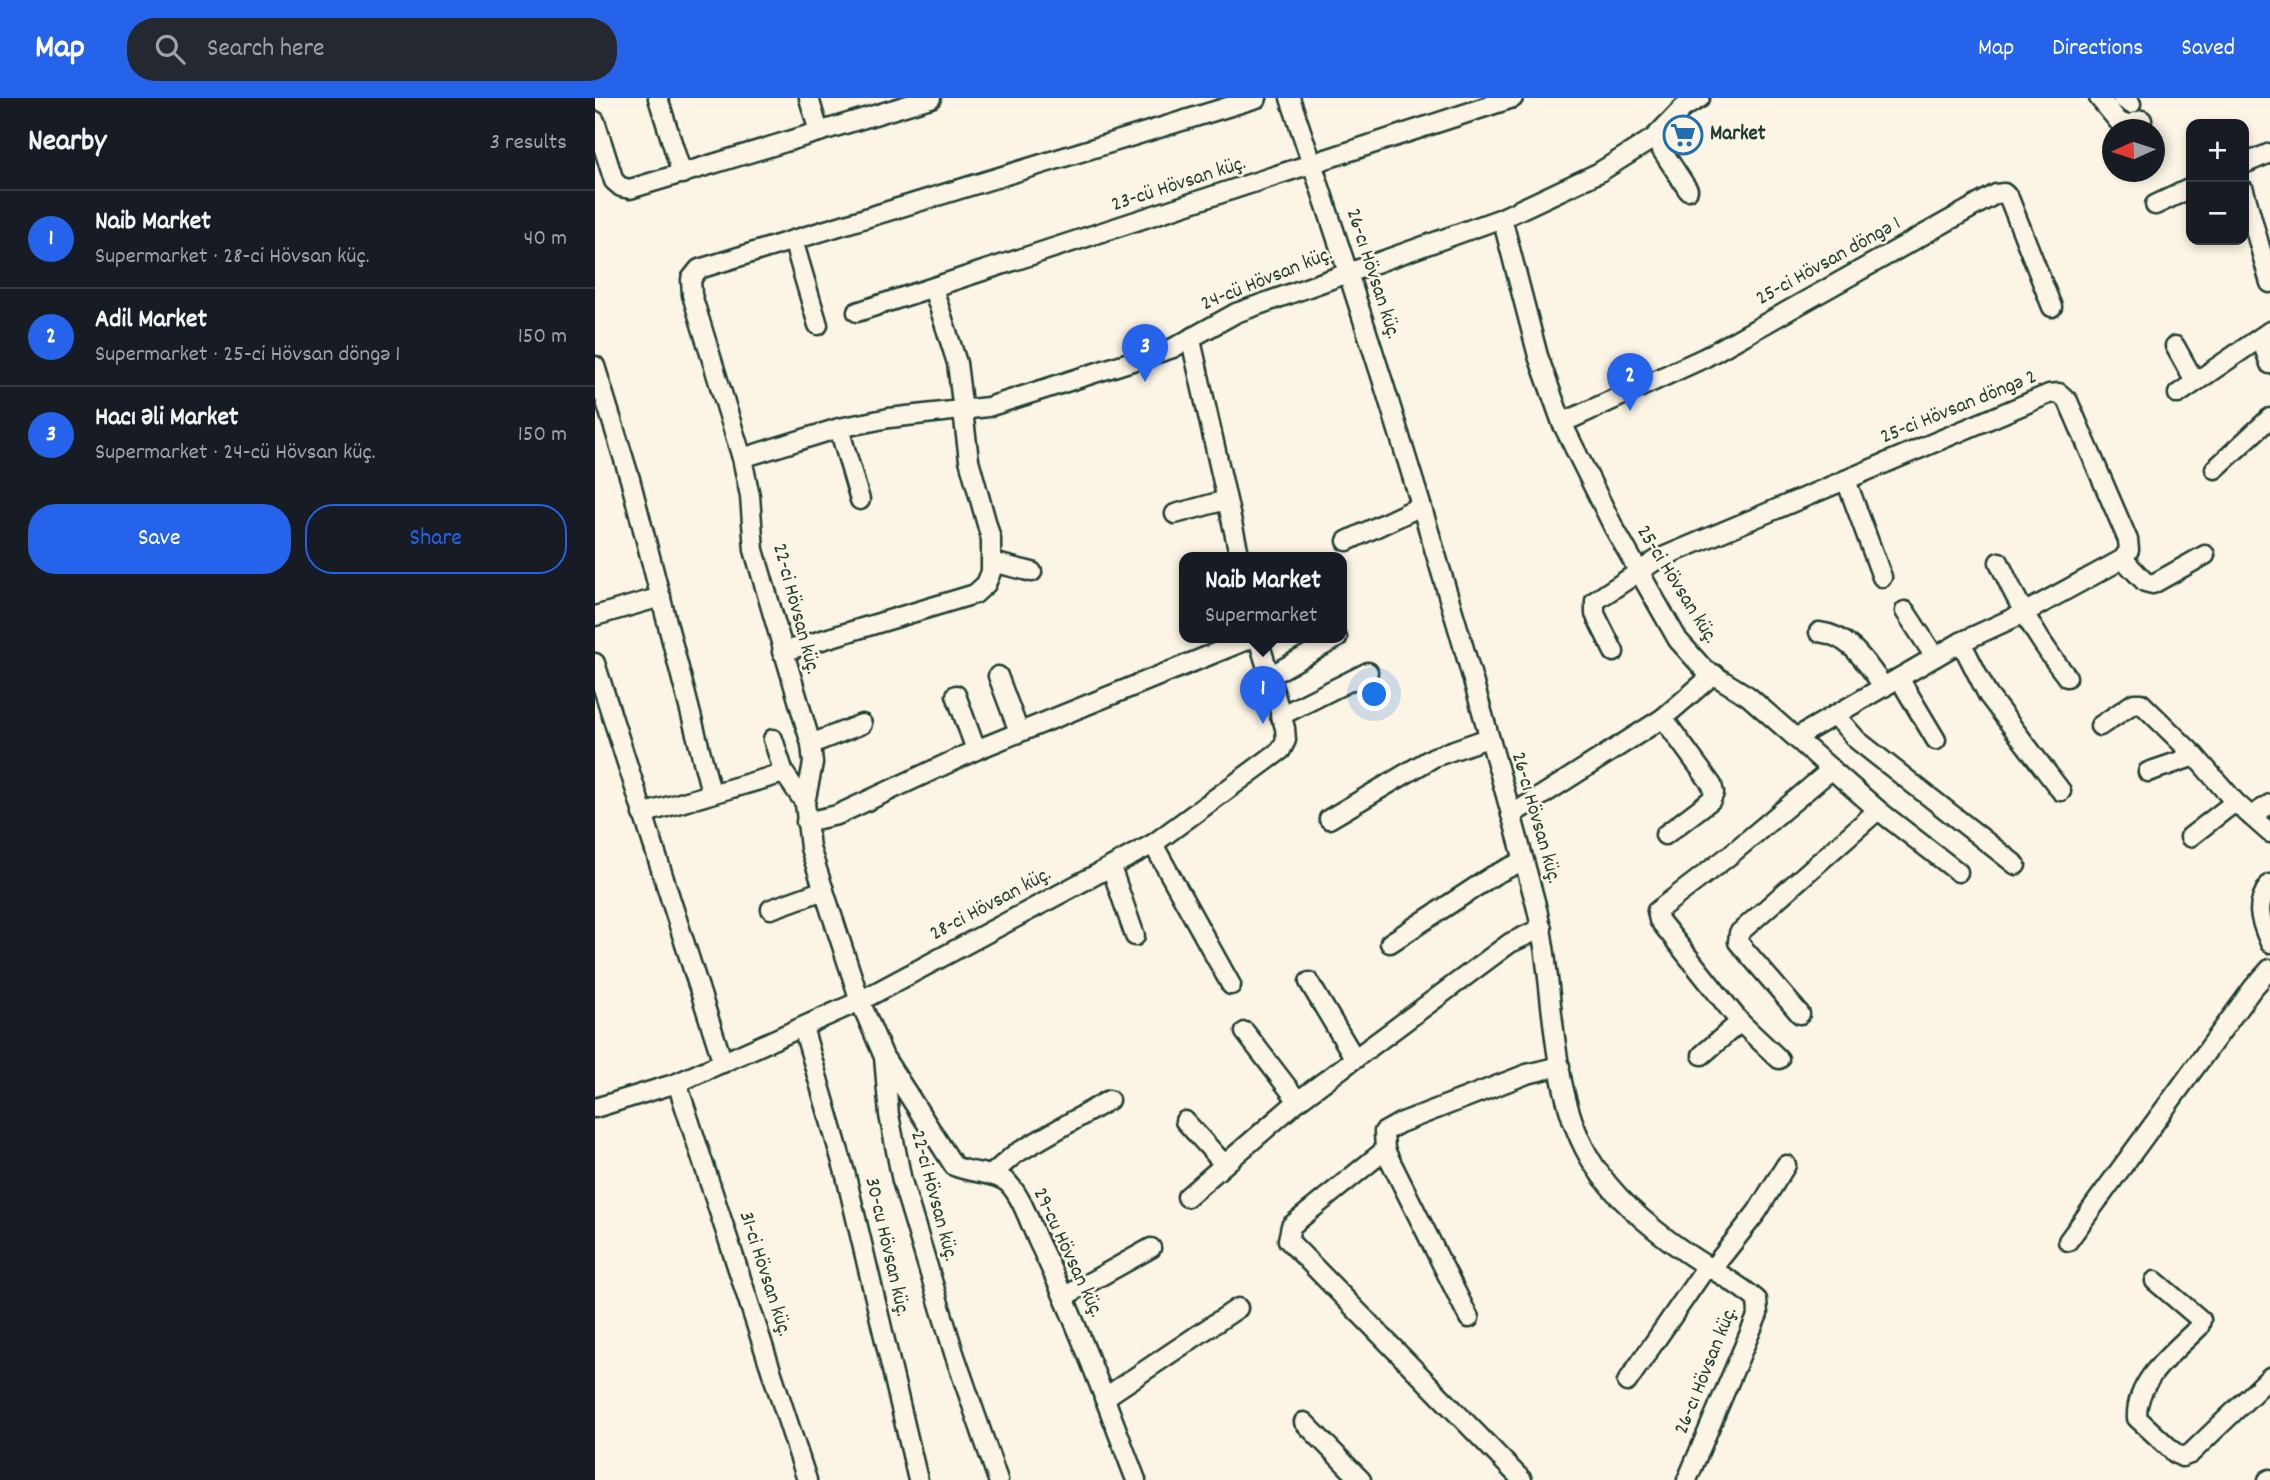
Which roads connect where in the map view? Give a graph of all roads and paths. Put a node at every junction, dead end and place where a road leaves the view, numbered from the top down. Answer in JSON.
{"nodes":[{"id":1,"x":659,"y":98,"type":"edge"},
{"id":2,"x":809,"y":98,"type":"edge"},
{"id":3,"x":931,"y":98,"type":"edge"},
{"id":4,"x":1257,"y":98,"type":"edge"},
{"id":5,"x":1290,"y":98,"type":"edge"},
{"id":6,"x":1513,"y":98,"type":"edge"},
{"id":7,"x":1700,"y":98,"type":"edge"},
{"id":8,"x":2099,"y":98,"type":"edge"},
{"id":9,"x":2116,"y":119,"type":"edge"},
{"id":10,"x":595,"y":121,"type":"edge"},
{"id":11,"x":819,"y":132,"type":"junction"},
{"id":12,"x":1654,"y":138,"type":"junction"},
{"id":13,"x":2269,"y":157,"type":"edge"},
{"id":14,"x":2249,"y":163,"type":"edge"},
{"id":15,"x":1313,"y":166,"type":"junction"},
{"id":16,"x":682,"y":174,"type":"junction"},
{"id":17,"x":1688,"y":190,"type":"dead end"},
{"id":18,"x":2186,"y":190,"type":"edge"},
{"id":19,"x":2155,"y":205,"type":"dead end"},
{"id":20,"x":2249,"y":208,"type":"edge"},
{"id":21,"x":1502,"y":218,"type":"junction"},
{"id":22,"x":793,"y":240,"type":"junction"},
{"id":23,"x":1348,"y":271,"type":"junction"},
{"id":24,"x":2270,"y":283,"type":"edge"},
{"id":25,"x":933,"y":288,"type":"junction"},
{"id":26,"x":2052,"y":307,"type":"dead end"},
{"id":27,"x":857,"y":312,"type":"dead end"},
{"id":28,"x":818,"y":325,"type":"dead end"},
{"id":29,"x":2266,"y":335,"type":"edge"},
{"id":30,"x":1191,"y":340,"type":"junction"},
{"id":31,"x":2175,"y":345,"type":"dead end"},
{"id":32,"x":2270,"y":364,"type":"edge"},
{"id":33,"x":595,"y":366,"type":"edge"},
{"id":34,"x":2195,"y":382,"type":"junction"},
{"id":35,"x":2178,"y":394,"type":"dead end"},
{"id":36,"x":963,"y":411,"type":"junction"},
{"id":37,"x":2270,"y":418,"type":"edge"},
{"id":38,"x":1562,"y":423,"type":"junction"},
{"id":39,"x":839,"y":428,"type":"junction"},
{"id":40,"x":742,"y":458,"type":"junction"},
{"id":41,"x":2215,"y":469,"type":"dead end"},
{"id":42,"x":1846,"y":480,"type":"junction"},
{"id":43,"x":860,"y":500,"type":"dead end"},
{"id":44,"x":1226,"y":500,"type":"junction"},
{"id":45,"x":1421,"y":506,"type":"junction"},
{"id":46,"x":1175,"y":514,"type":"dead end"},
{"id":47,"x":1347,"y":541,"type":"dead end"},
{"id":48,"x":1239,"y":552,"type":"edge"},
{"id":49,"x":2205,"y":555,"type":"dead end"},
{"id":50,"x":2123,"y":559,"type":"junction"},
{"id":51,"x":992,"y":562,"type":"junction"},
{"id":52,"x":1999,"y":562,"type":"dead end"},
{"id":53,"x":1032,"y":572,"type":"dead end"},
{"id":54,"x":1638,"y":572,"type":"junction"},
{"id":55,"x":1882,"y":577,"type":"dead end"},
{"id":56,"x":661,"y":597,"type":"junction"},
{"id":57,"x":1905,"y":611,"type":"dead end"},
{"id":58,"x":2022,"y":614,"type":"junction"},
{"id":59,"x":595,"y":615,"type":"edge"},
{"id":60,"x":1819,"y":632,"type":"dead end"},
{"id":61,"x":1961,"y":642,"type":"junction"},
{"id":62,"x":1240,"y":643,"type":"edge"},
{"id":63,"x":1259,"y":643,"type":"edge"},
{"id":64,"x":1328,"y":643,"type":"edge"},
{"id":65,"x":782,"y":652,"type":"junction"},
{"id":66,"x":1614,"y":652,"type":"dead end"},
{"id":67,"x":1935,"y":657,"type":"junction"},
{"id":68,"x":595,"y":663,"type":"edge"},
{"id":69,"x":1367,"y":672,"type":"dead end"},
{"id":70,"x":1714,"y":674,"type":"junction"},
{"id":71,"x":998,"y":676,"type":"dead end"},
{"id":72,"x":1268,"y":677,"type":"junction"},
{"id":73,"x":2067,"y":677,"type":"dead end"},
{"id":74,"x":1891,"y":682,"type":"junction"},
{"id":75,"x":956,"y":695,"type":"dead end"},
{"id":76,"x":1835,"y":715,"type":"junction"},
{"id":77,"x":603,"y":716,"type":"edge"},
{"id":78,"x":1280,"y":716,"type":"junction"},
{"id":79,"x":1663,"y":718,"type":"junction"},
{"id":80,"x":862,"y":724,"type":"dead end"},
{"id":81,"x":2100,"y":726,"type":"dead end"},
{"id":82,"x":1020,"y":733,"type":"junction"},
{"id":83,"x":1797,"y":737,"type":"junction"},
{"id":84,"x":773,"y":738,"type":"dead end"},
{"id":85,"x":1488,"y":738,"type":"junction"},
{"id":86,"x":1936,"y":740,"type":"dead end"},
{"id":87,"x":811,"y":744,"type":"junction"},
{"id":88,"x":976,"y":750,"type":"junction"},
{"id":89,"x":2195,"y":756,"type":"junction"},
{"id":90,"x":1832,"y":769,"type":"junction"},
{"id":91,"x":2148,"y":772,"type":"dead end"},
{"id":92,"x":785,"y":773,"type":"junction"},
{"id":93,"x":2061,"y":790,"type":"dead end"},
{"id":94,"x":711,"y":792,"type":"junction"},
{"id":95,"x":2235,"y":802,"type":"junction"},
{"id":96,"x":805,"y":803,"type":"junction"},
{"id":97,"x":2270,"y":804,"type":"edge"},
{"id":98,"x":1878,"y":810,"type":"junction"},
{"id":99,"x":642,"y":814,"type":"junction"},
{"id":100,"x":1511,"y":815,"type":"junction"},
{"id":101,"x":2251,"y":816,"type":"junction"},
{"id":102,"x":1329,"y":819,"type":"dead end"},
{"id":103,"x":806,"y":822,"type":"junction"},
{"id":104,"x":2270,"y":833,"type":"edge"},
{"id":105,"x":1665,"y":835,"type":"dead end"},
{"id":106,"x":2190,"y":837,"type":"dead end"},
{"id":107,"x":1153,"y":844,"type":"junction"},
{"id":108,"x":1523,"y":861,"type":"junction"},
{"id":109,"x":2017,"y":865,"type":"dead end"},
{"id":110,"x":1111,"y":867,"type":"junction"},
{"id":111,"x":1958,"y":872,"type":"dead end"},
{"id":112,"x":2270,"y":884,"type":"edge"},
{"id":113,"x":824,"y":890,"type":"junction"},
{"id":114,"x":771,"y":909,"type":"dead end"},
{"id":115,"x":1542,"y":928,"type":"junction"},
{"id":116,"x":1135,"y":936,"type":"dead end"},
{"id":117,"x":1390,"y":943,"type":"dead end"},
{"id":118,"x":2270,"y":943,"type":"edge"},
{"id":119,"x":2270,"y":969,"type":"edge"},
{"id":120,"x":1309,"y":982,"type":"dead end"},
{"id":121,"x":1231,"y":985,"type":"dead end"},
{"id":122,"x":860,"y":1001,"type":"junction"},
{"id":123,"x":1800,"y":1014,"type":"dead end"},
{"id":124,"x":1740,"y":1022,"type":"junction"},
{"id":125,"x":803,"y":1027,"type":"junction"},
{"id":126,"x":1245,"y":1032,"type":"dead end"},
{"id":127,"x":1702,"y":1055,"type":"dead end"},
{"id":128,"x":884,"y":1057,"type":"junction"},
{"id":129,"x":1355,"y":1059,"type":"junction"},
{"id":130,"x":1779,"y":1059,"type":"dead end"},
{"id":131,"x":723,"y":1063,"type":"junction"},
{"id":132,"x":1560,"y":1066,"type":"junction"},
{"id":133,"x":677,"y":1083,"type":"junction"},
{"id":134,"x":1109,"y":1100,"type":"dead end"},
{"id":135,"x":1298,"y":1101,"type":"junction"},
{"id":136,"x":595,"y":1108,"type":"edge"},
{"id":137,"x":1185,"y":1121,"type":"dead end"},
{"id":138,"x":1385,"y":1150,"type":"junction"},
{"id":139,"x":1224,"y":1164,"type":"junction"},
{"id":140,"x":1786,"y":1166,"type":"dead end"},
{"id":141,"x":992,"y":1174,"type":"junction"},
{"id":142,"x":1187,"y":1197,"type":"dead end"},
{"id":143,"x":2068,"y":1241,"type":"dead end"},
{"id":144,"x":1151,"y":1248,"type":"dead end"},
{"id":145,"x":1709,"y":1268,"type":"junction"},
{"id":146,"x":2155,"y":1281,"type":"dead end"},
{"id":147,"x":1065,"y":1296,"type":"junction"},
{"id":148,"x":1238,"y":1308,"type":"dead end"},
{"id":149,"x":1469,"y":1318,"type":"dead end"},
{"id":150,"x":2270,"y":1377,"type":"edge"},
{"id":151,"x":1627,"y":1382,"type":"dead end"},
{"id":152,"x":1104,"y":1398,"type":"junction"},
{"id":153,"x":1304,"y":1422,"type":"dead end"},
{"id":154,"x":807,"y":1480,"type":"edge"},
{"id":155,"x":918,"y":1480,"type":"edge"},
{"id":156,"x":998,"y":1480,"type":"edge"},
{"id":157,"x":1136,"y":1480,"type":"edge"},
{"id":158,"x":1361,"y":1480,"type":"edge"},
{"id":159,"x":1522,"y":1480,"type":"edge"},
{"id":160,"x":1687,"y":1480,"type":"edge"}],
"edges":[{"from":1,"to":16,"type":"street"},
{"from":2,"to":11,"type":"street"},
{"from":3,"to":11,"type":"street"},
{"from":4,"to":22,"type":"street","name":"22-ci Hövsan küç."},
{"from":5,"to":15,"type":"street","name":"26-cı Hövsan küç."},
{"from":6,"to":15,"type":"street","name":"23-cü Hövsan küç."},
{"from":7,"to":12,"type":"street","name":"24-cü Hövsan küç."},
{"from":8,"to":9,"type":"street"},
{"from":10,"to":16,"type":"street"},
{"from":11,"to":16,"type":"street"},
{"from":12,"to":17,"type":"street"},
{"from":12,"to":21,"type":"street","name":"24-cü Hövsan küç."},
{"from":13,"to":14,"type":"street"},
{"from":15,"to":23,"type":"street","name":"26-cı Hövsan küç."},
{"from":15,"to":25,"type":"street","name":"23-cü Hövsan küç."},
{"from":18,"to":19,"type":"street"},
{"from":20,"to":24,"type":"street"},
{"from":21,"to":23,"type":"street","name":"24-cü Hövsan küç."},
{"from":21,"to":38,"type":"street","name":"25-ci Hövsan küç."},
{"from":22,"to":28,"type":"street"},
{"from":22,"to":40,"type":"street","name":"22-ci Hövsan küç."},
{"from":23,"to":30,"type":"street","name":"24-cü Hövsan küç."},
{"from":23,"to":45,"type":"street","name":"26-cı Hövsan küç."},
{"from":25,"to":27,"type":"street","name":"23-cü Hövsan küç."},
{"from":25,"to":36,"type":"street"},
{"from":26,"to":38,"type":"street","name":"25-ci Hövsan döngə 1"},
{"from":29,"to":32,"type":"street"},
{"from":29,"to":34,"type":"street"},
{"from":30,"to":36,"type":"street","name":"24-cü Hövsan küç."},
{"from":30,"to":44,"type":"street"},
{"from":31,"to":34,"type":"street"},
{"from":33,"to":56,"type":"street"},
{"from":34,"to":35,"type":"street"},
{"from":36,"to":39,"type":"street","name":"24-cü Hövsan küç."},
{"from":36,"to":51,"type":"street"},
{"from":37,"to":41,"type":"street"},
{"from":38,"to":54,"type":"street","name":"25-ci Hövsan küç."},
{"from":39,"to":40,"type":"street","name":"24-cü Hövsan küç."},
{"from":39,"to":43,"type":"street"},
{"from":40,"to":65,"type":"street","name":"22-ci Hövsan küç."},
{"from":42,"to":50,"type":"street","name":"25-ci Hövsan döngə 2"},
{"from":42,"to":54,"type":"street","name":"25-ci Hövsan döngə 2"},
{"from":42,"to":55,"type":"street"},
{"from":44,"to":46,"type":"street"},
{"from":44,"to":48,"type":"street"},
{"from":45,"to":47,"type":"street"},
{"from":45,"to":85,"type":"street","name":"26-cı Hövsan küç."},
{"from":49,"to":50,"type":"street"},
{"from":50,"to":58,"type":"street"},
{"from":51,"to":53,"type":"street"},
{"from":51,"to":65,"type":"street"},
{"from":52,"to":58,"type":"street"},
{"from":54,"to":66,"type":"street","name":"25-ci Hövsan döngə 2"},
{"from":54,"to":70,"type":"street","name":"25-ci Hövsan küç."},
{"from":56,"to":59,"type":"street"},
{"from":56,"to":94,"type":"street"},
{"from":57,"to":67,"type":"street"},
{"from":58,"to":61,"type":"street"},
{"from":58,"to":73,"type":"street"},
{"from":60,"to":74,"type":"street"},
{"from":61,"to":67,"type":"street"},
{"from":61,"to":93,"type":"street"},
{"from":62,"to":82,"type":"street"},
{"from":63,"to":72,"type":"street","name":"28-ci Hövsan küç."},
{"from":64,"to":72,"type":"street"},
{"from":65,"to":87,"type":"street","name":"22-ci Hövsan küç."},
{"from":67,"to":74,"type":"street"},
{"from":68,"to":77,"type":"street"},
{"from":69,"to":78,"type":"street"},
{"from":70,"to":79,"type":"street"},
{"from":70,"to":83,"type":"street","name":"25-ci Hövsan küç."},
{"from":71,"to":82,"type":"street"},
{"from":72,"to":78,"type":"street","name":"28-ci Hövsan küç."},
{"from":74,"to":76,"type":"street"},
{"from":74,"to":86,"type":"street"},
{"from":75,"to":88,"type":"street"},
{"from":76,"to":83,"type":"street"},
{"from":76,"to":109,"type":"street"},
{"from":77,"to":99,"type":"street"},
{"from":78,"to":107,"type":"street","name":"28-ci Hövsan küç."},
{"from":79,"to":100,"type":"street"},
{"from":79,"to":105,"type":"street"},
{"from":80,"to":87,"type":"street"},
{"from":81,"to":89,"type":"street"},
{"from":82,"to":88,"type":"street"},
{"from":83,"to":90,"type":"street","name":"25-ci Hövsan küç."},
{"from":84,"to":92,"type":"street"},
{"from":85,"to":100,"type":"street","name":"26-cı Hövsan küç."},
{"from":85,"to":102,"type":"street"},
{"from":87,"to":96,"type":"street","name":"22-ci Hövsan küç."},
{"from":88,"to":103,"type":"street"},
{"from":89,"to":91,"type":"street"},
{"from":89,"to":95,"type":"street"},
{"from":90,"to":98,"type":"street","name":"25-ci Hövsan küç."},
{"from":90,"to":124,"type":"street"},
{"from":92,"to":94,"type":"street"},
{"from":92,"to":96,"type":"street"},
{"from":94,"to":99,"type":"street"},
{"from":95,"to":101,"type":"street"},
{"from":95,"to":106,"type":"street"},
{"from":96,"to":103,"type":"street","name":"22-ci Hövsan küç."},
{"from":97,"to":101,"type":"street"},
{"from":98,"to":111,"type":"street","name":"25-ci Hövsan küç."},
{"from":98,"to":123,"type":"street"},
{"from":99,"to":131,"type":"street"},
{"from":100,"to":108,"type":"street","name":"26-cı Hövsan küç."},
{"from":101,"to":104,"type":"street"},
{"from":103,"to":113,"type":"street","name":"22-ci Hövsan küç."},
{"from":107,"to":110,"type":"street","name":"28-ci Hövsan küç."},
{"from":107,"to":121,"type":"street"},
{"from":108,"to":115,"type":"street","name":"26-cı Hövsan küç."},
{"from":108,"to":117,"type":"street"},
{"from":110,"to":116,"type":"street"},
{"from":110,"to":122,"type":"street","name":"28-ci Hövsan küç."},
{"from":112,"to":118,"type":"street"},
{"from":113,"to":114,"type":"street"},
{"from":113,"to":122,"type":"street","name":"22-ci Hövsan küç."},
{"from":115,"to":129,"type":"street"},
{"from":115,"to":132,"type":"street","name":"26-cı Hövsan küç."},
{"from":119,"to":143,"type":"street"},
{"from":120,"to":129,"type":"street"},
{"from":122,"to":125,"type":"street","name":"28-ci Hövsan küç."},
{"from":122,"to":128,"type":"street","name":"22-ci Hövsan küç."},
{"from":124,"to":127,"type":"street"},
{"from":124,"to":130,"type":"street"},
{"from":125,"to":131,"type":"street","name":"28-ci Hövsan küç."},
{"from":125,"to":155,"type":"street","name":"30-cu Hövsan küç."},
{"from":126,"to":135,"type":"street"},
{"from":128,"to":141,"type":"street"},
{"from":128,"to":156,"type":"street","name":"22-ci Hövsan küç."},
{"from":129,"to":135,"type":"street"},
{"from":131,"to":133,"type":"street","name":"28-ci Hövsan küç."},
{"from":132,"to":138,"type":"street"},
{"from":132,"to":145,"type":"street","name":"26-cı Hövsan küç."},
{"from":133,"to":136,"type":"street","name":"28-ci Hövsan küç."},
{"from":133,"to":154,"type":"street","name":"31-ci Hövsan küç."},
{"from":134,"to":141,"type":"street"},
{"from":135,"to":139,"type":"street"},
{"from":137,"to":139,"type":"street"},
{"from":138,"to":149,"type":"street"},
{"from":138,"to":159,"type":"street"},
{"from":139,"to":142,"type":"street"},
{"from":140,"to":145,"type":"street"},
{"from":141,"to":147,"type":"street","name":"29-cu Hövsan küç."},
{"from":144,"to":147,"type":"street"},
{"from":145,"to":151,"type":"street"},
{"from":145,"to":160,"type":"street","name":"26-cı Hövsan küç."},
{"from":146,"to":150,"type":"street"},
{"from":147,"to":152,"type":"street","name":"29-cu Hövsan küç."},
{"from":148,"to":152,"type":"street"},
{"from":152,"to":157,"type":"street","name":"29-cu Hövsan küç."},
{"from":153,"to":158,"type":"street"}]}
